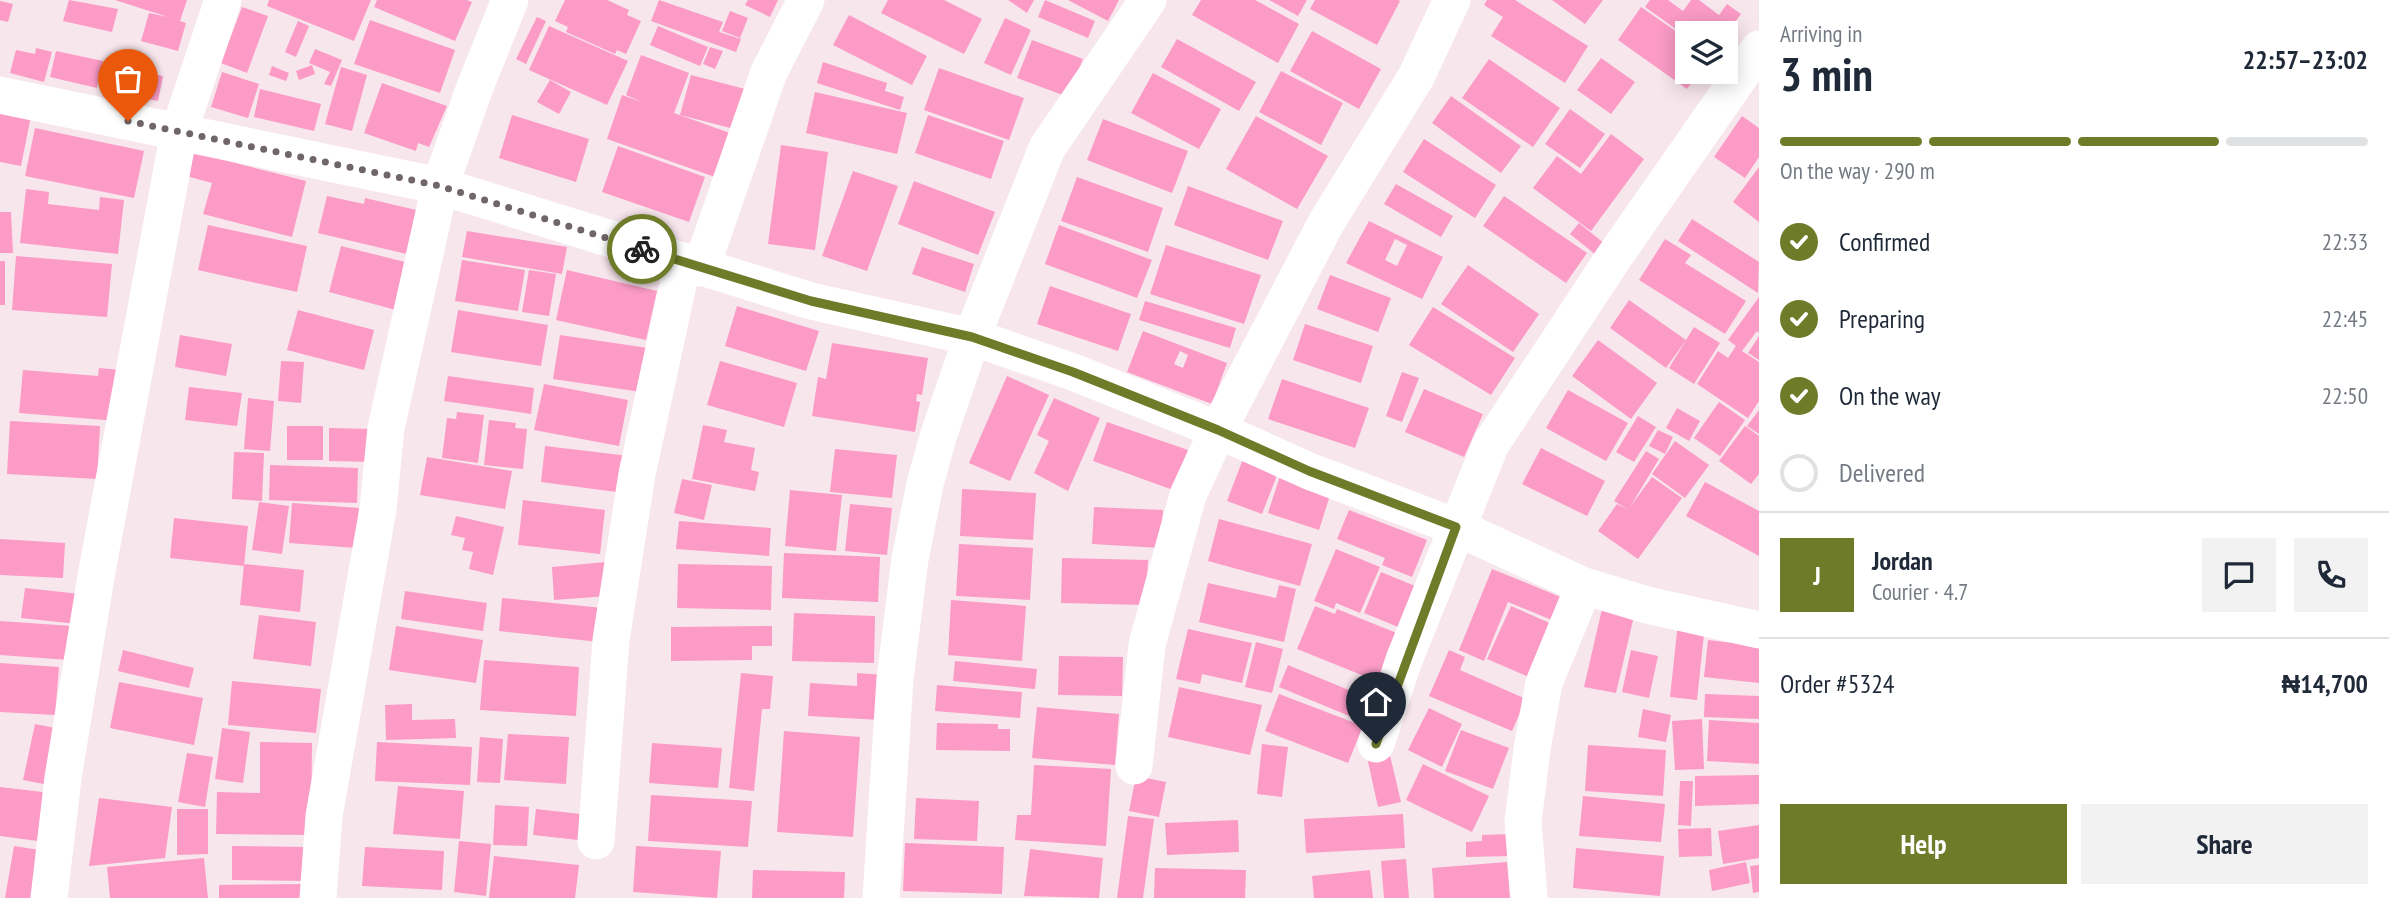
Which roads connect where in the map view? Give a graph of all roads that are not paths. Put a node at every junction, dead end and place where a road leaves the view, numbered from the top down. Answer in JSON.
{"nodes":[{"id":1,"x":223,"y":0,"type":"edge"},
{"id":2,"x":510,"y":0,"type":"edge"},
{"id":3,"x":806,"y":0,"type":"edge"},
{"id":4,"x":1148,"y":0,"type":"edge"},
{"id":5,"x":1452,"y":0,"type":"edge"},
{"id":6,"x":1759,"y":49,"type":"edge"},
{"id":7,"x":0,"y":95,"type":"edge"},
{"id":8,"x":179,"y":132,"type":"junction"},
{"id":9,"x":440,"y":186,"type":"junction"},
{"id":10,"x":692,"y":265,"type":"junction"},
{"id":11,"x":972,"y":337,"type":"junction"},
{"id":12,"x":1218,"y":430,"type":"junction"},
{"id":13,"x":1456,"y":527,"type":"junction"},
{"id":14,"x":1584,"y":586,"type":"junction"},
{"id":15,"x":1759,"y":630,"type":"edge"},
{"id":16,"x":1376,"y":744,"type":"dead end"},
{"id":17,"x":1134,"y":766,"type":"dead end"},
{"id":18,"x":596,"y":841,"type":"dead end"},
{"id":19,"x":49,"y":898,"type":"edge"},
{"id":20,"x":318,"y":898,"type":"edge"},
{"id":21,"x":880,"y":898,"type":"edge"},
{"id":22,"x":1530,"y":898,"type":"edge"}],
"edges":[{"from":1,"to":8,"type":"street"},
{"from":2,"to":9,"type":"street"},
{"from":3,"to":10,"type":"street"},
{"from":4,"to":11,"type":"street"},
{"from":5,"to":12,"type":"street"},
{"from":6,"to":13,"type":"street"},
{"from":7,"to":8,"type":"street"},
{"from":8,"to":9,"type":"street"},
{"from":8,"to":19,"type":"street"},
{"from":9,"to":10,"type":"street"},
{"from":9,"to":20,"type":"street"},
{"from":10,"to":11,"type":"street"},
{"from":10,"to":18,"type":"street"},
{"from":11,"to":12,"type":"street"},
{"from":11,"to":21,"type":"street"},
{"from":12,"to":13,"type":"street"},
{"from":12,"to":17,"type":"street"},
{"from":13,"to":14,"type":"street"},
{"from":13,"to":16,"type":"street"},
{"from":14,"to":15,"type":"street"},
{"from":14,"to":22,"type":"street"}]}
